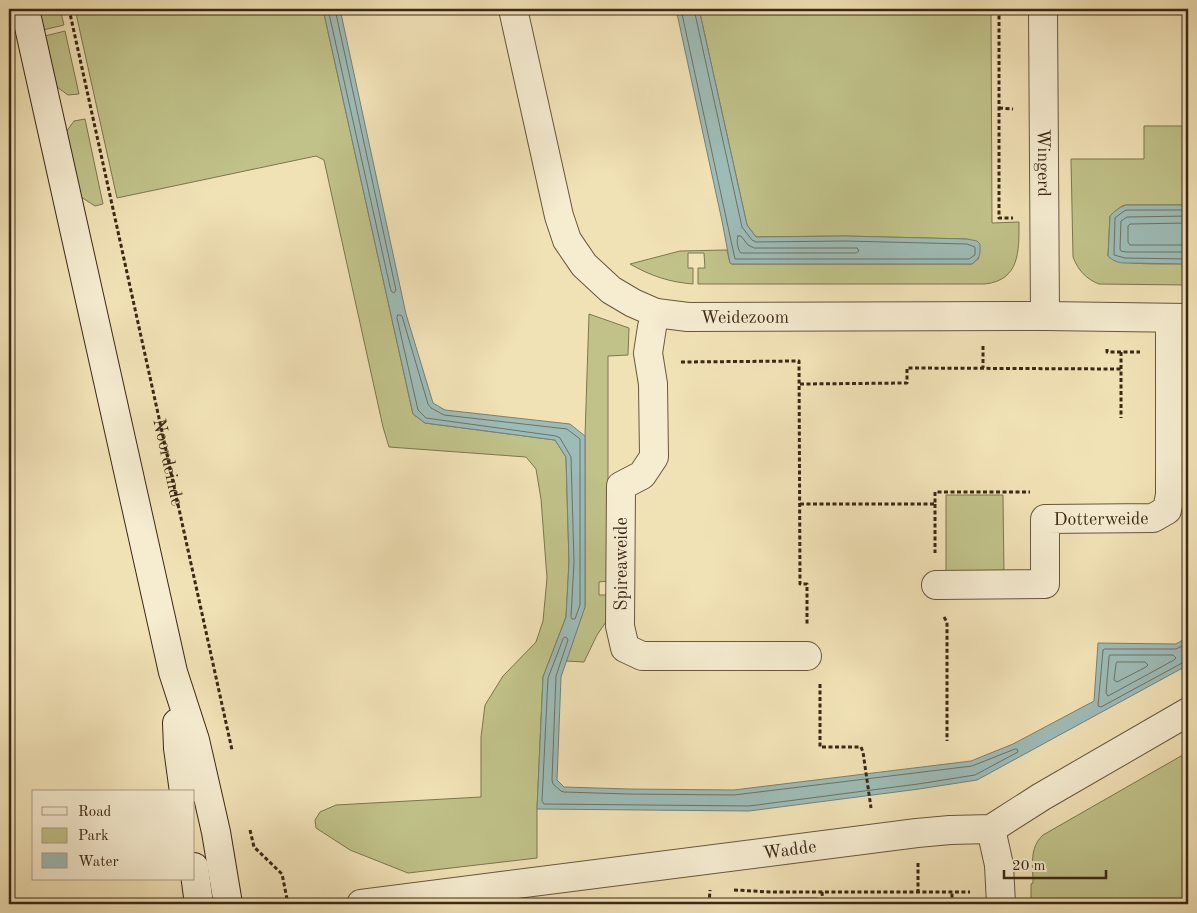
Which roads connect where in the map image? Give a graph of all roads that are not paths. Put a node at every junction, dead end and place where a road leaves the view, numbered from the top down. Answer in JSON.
{"nodes":[{"id":1,"x":25,"y":9,"type":"edge"},
{"id":2,"x":513,"y":9,"type":"edge"},
{"id":3,"x":1043,"y":9,"type":"edge"},
{"id":4,"x":656,"y":313,"type":"junction"},
{"id":5,"x":1044,"y":316,"type":"junction"},
{"id":6,"x":1179,"y":318,"type":"edge"},
{"id":7,"x":936,"y":585,"type":"road end"},
{"id":8,"x":807,"y":644,"type":"road end"},
{"id":9,"x":173,"y":672,"type":"junction"},
{"id":10,"x":1188,"y":712,"type":"edge"},
{"id":11,"x":184,"y":790,"type":"edge"},
{"id":12,"x":991,"y":829,"type":"junction"},
{"id":13,"x":195,"y":874,"type":"edge"},
{"id":14,"x":1001,"y":898,"type":"edge"},
{"id":15,"x":199,"y":904,"type":"edge"},
{"id":16,"x":228,"y":904,"type":"edge"},
{"id":17,"x":361,"y":904,"type":"edge"}],
"edges":[{"from":1,"to":9,"type":"street"},
{"from":2,"to":4,"type":"street","name":"Weidezoom"},
{"from":3,"to":5,"type":"street","name":"Wingerd"},
{"from":4,"to":5,"type":"street","name":"Weidezoom"},
{"from":4,"to":8,"type":"street","name":"Spireaweide"},
{"from":5,"to":6,"type":"street","name":"Weidezoom"},
{"from":6,"to":7,"type":"street","name":"Dotterweide"},
{"from":9,"to":11,"type":"street"},
{"from":9,"to":16,"type":"street"},
{"from":10,"to":12,"type":"street"},
{"from":12,"to":14,"type":"street"},
{"from":12,"to":17,"type":"street","name":"Wadde"},
{"from":13,"to":15,"type":"street"}]}
